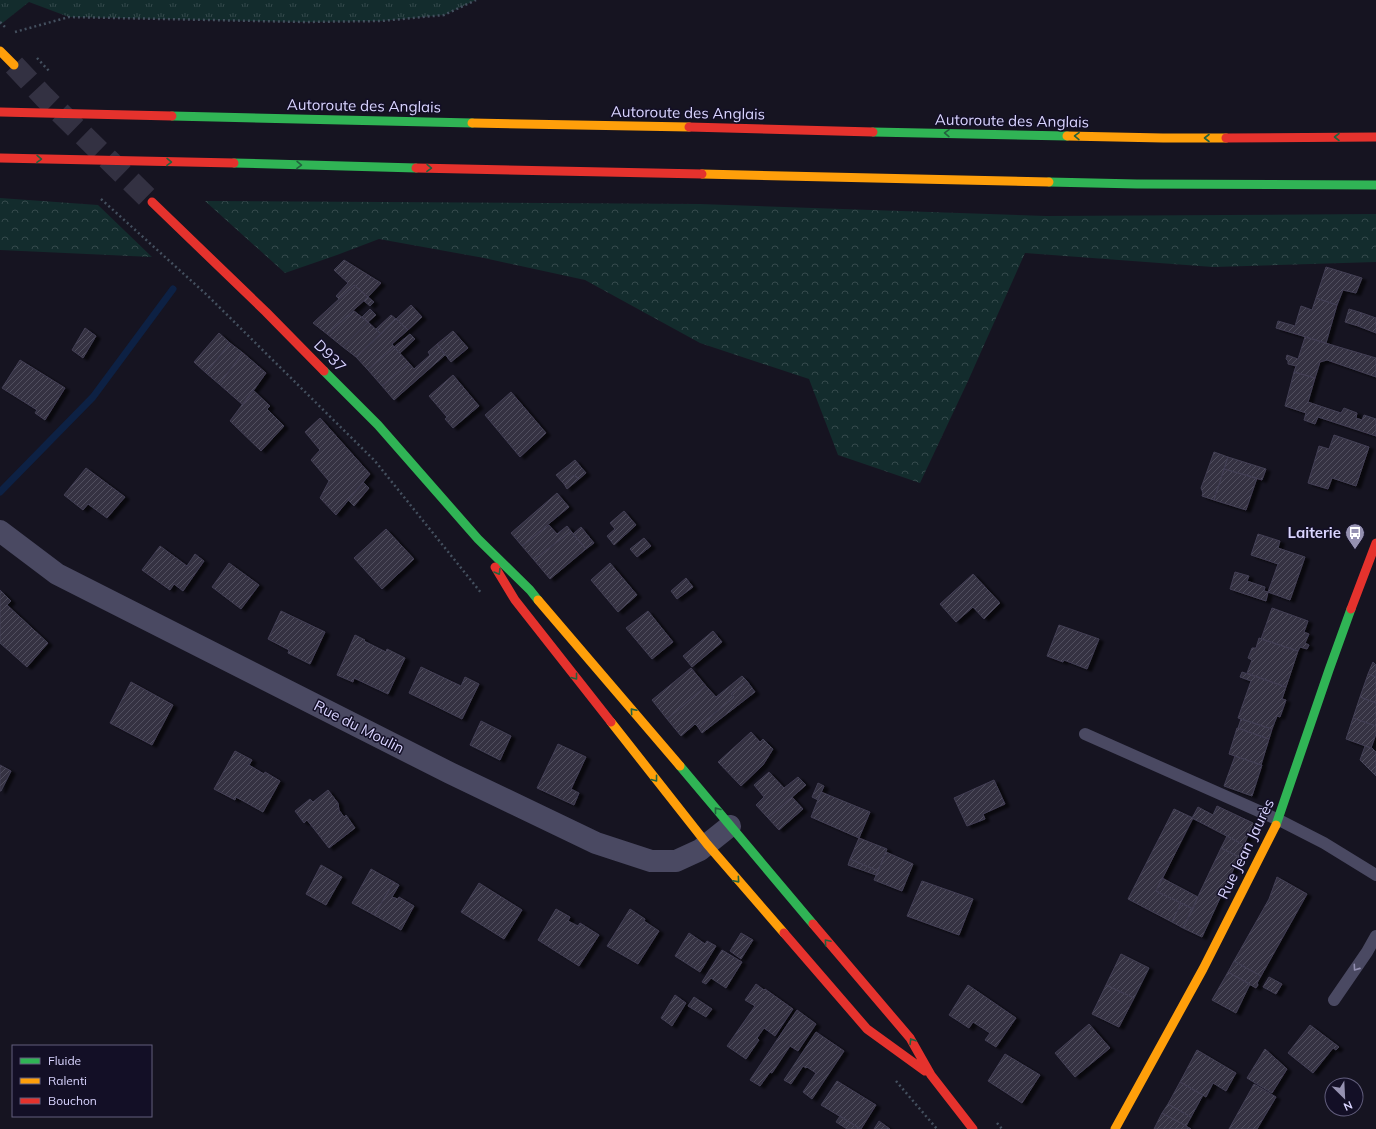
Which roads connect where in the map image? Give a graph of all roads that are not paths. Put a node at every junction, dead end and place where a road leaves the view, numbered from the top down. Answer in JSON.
{"nodes":[{"id":1,"x":0,"y":51,"type":"edge"},
{"id":2,"x":14,"y":65,"type":"tunnel mouth"},
{"id":3,"x":0,"y":112,"type":"edge"},
{"id":4,"x":1376,"y":137,"type":"edge"},
{"id":5,"x":0,"y":158,"type":"edge"},
{"id":6,"x":1376,"y":185,"type":"edge"},
{"id":7,"x":152,"y":202,"type":"tunnel mouth"},
{"id":8,"x":0,"y":531,"type":"edge"},
{"id":9,"x":478,"y":539,"type":"junction"},
{"id":10,"x":1376,"y":543,"type":"edge"},
{"id":11,"x":1085,"y":734,"type":"dead end"},
{"id":12,"x":1279,"y":820,"type":"junction"},
{"id":13,"x":730,"y":826,"type":"junction"},
{"id":14,"x":707,"y":844,"type":"junction"},
{"id":15,"x":1376,"y":875,"type":"edge"},
{"id":16,"x":1376,"y":936,"type":"edge"},
{"id":17,"x":1334,"y":1000,"type":"dead end"},
{"id":18,"x":931,"y":1075,"type":"junction"},
{"id":19,"x":974,"y":1129,"type":"edge"},
{"id":20,"x":1115,"y":1129,"type":"edge"}],
"edges":[{"from":1,"to":2,"type":"main road"},
{"from":4,"to":3,"type":"main road","name":"Autoroute des Anglais","one_way":true},
{"from":5,"to":6,"type":"main road","one_way":true},
{"from":7,"to":9,"type":"main road","name":"D937"},
{"from":8,"to":14,"type":"street","name":"Rue du Moulin"},
{"from":13,"to":9,"type":"main road","one_way":true},
{"from":9,"to":14,"type":"main road","one_way":true},
{"from":10,"to":12,"type":"main road","name":"Rue Jean Jaurès"},
{"from":11,"to":12,"type":"lane"},
{"from":12,"to":15,"type":"lane"},
{"from":12,"to":20,"type":"main road","name":"Rue Jean Jaurès"},
{"from":13,"to":14,"type":"street","name":"Rue du Moulin"},
{"from":18,"to":13,"type":"main road","one_way":true},
{"from":14,"to":18,"type":"main road","one_way":true},
{"from":16,"to":17,"type":"lane","one_way":true},
{"from":18,"to":19,"type":"main road"}]}
